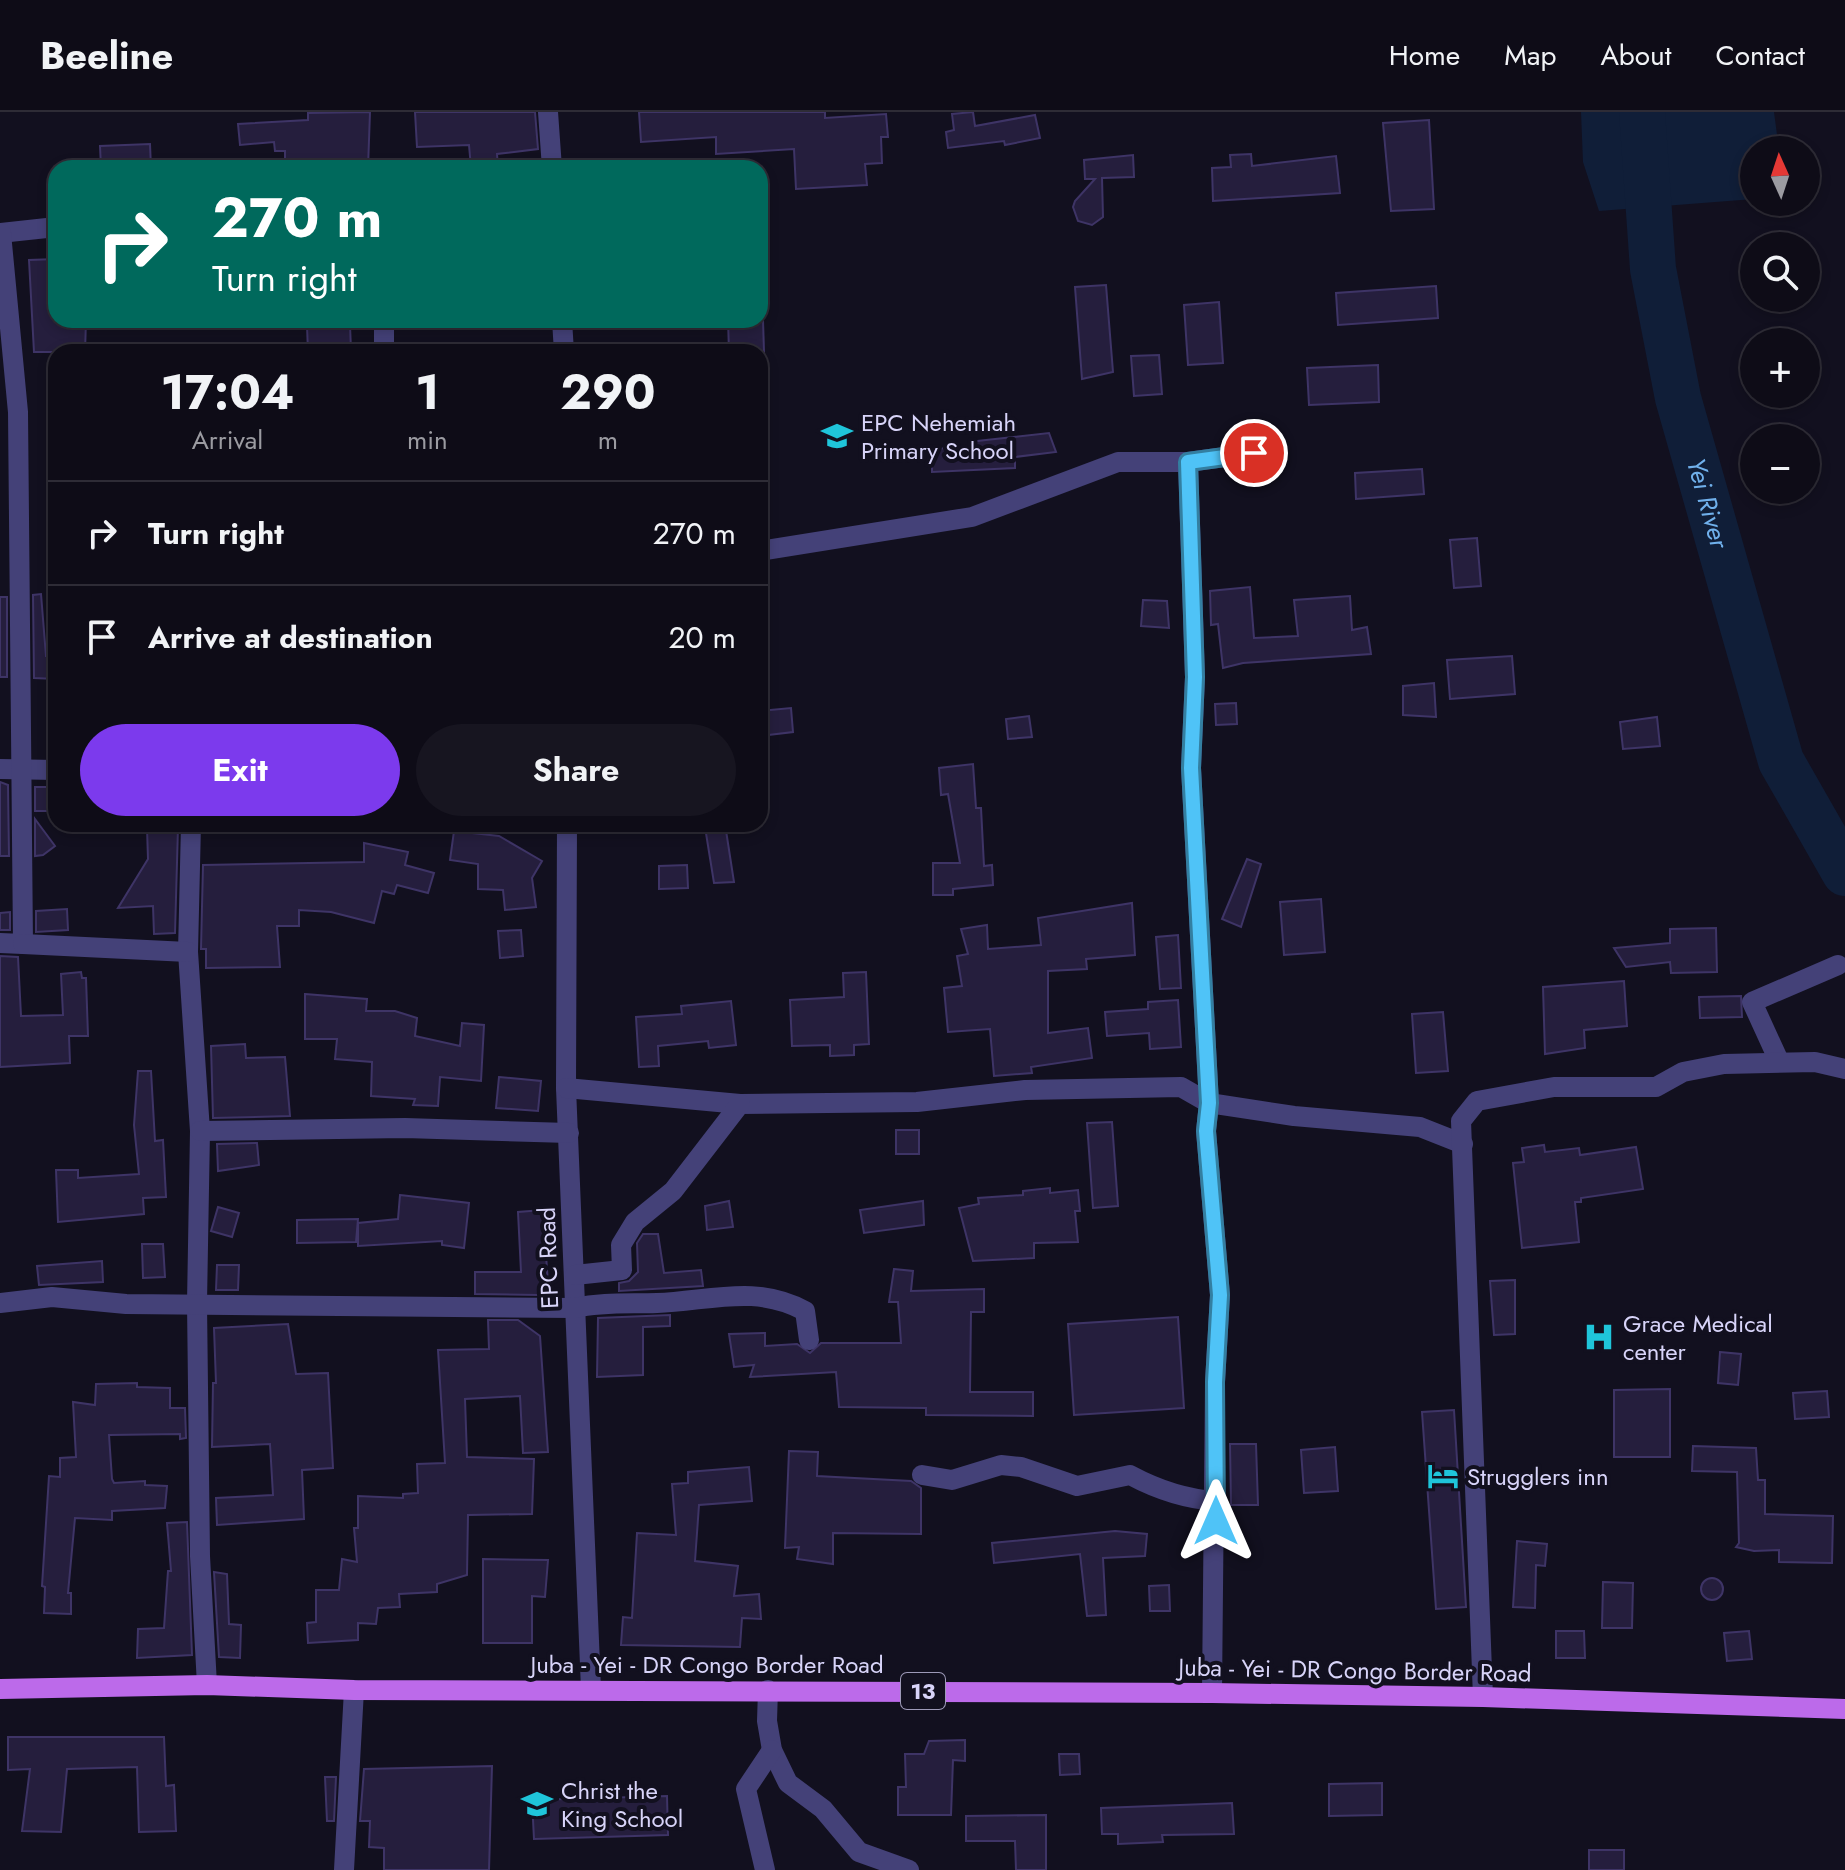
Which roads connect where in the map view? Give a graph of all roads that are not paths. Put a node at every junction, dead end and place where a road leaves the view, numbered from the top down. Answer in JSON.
{"nodes":[{"id":1,"x":548,"y":112,"type":"edge"},
{"id":2,"x":551,"y":160,"type":"edge"},
{"id":3,"x":48,"y":228,"type":"edge"},
{"id":4,"x":1,"y":233,"type":"edge"},
{"id":5,"x":9,"y":412,"type":"edge"},
{"id":6,"x":1254,"y":453,"type":"dead end"},
{"id":7,"x":1188,"y":462,"type":"junction"},
{"id":8,"x":768,"y":550,"type":"edge"},
{"id":9,"x":10,"y":770,"type":"edge"},
{"id":10,"x":48,"y":770,"type":"edge"},
{"id":11,"x":191,"y":832,"type":"edge"},
{"id":12,"x":567,"y":832,"type":"edge"},
{"id":13,"x":0,"y":943,"type":"edge"},
{"id":14,"x":23,"y":944,"type":"junction"},
{"id":15,"x":188,"y":952,"type":"junction"},
{"id":16,"x":1838,"y":965,"type":"dead end"},
{"id":17,"x":1779,"y":1061,"type":"junction"},
{"id":18,"x":1845,"y":1069,"type":"edge"},
{"id":19,"x":566,"y":1088,"type":"junction"},
{"id":20,"x":1209,"y":1103,"type":"junction"},
{"id":21,"x":740,"y":1104,"type":"junction"},
{"id":22,"x":200,"y":1131,"type":"junction"},
{"id":23,"x":569,"y":1133,"type":"junction"},
{"id":24,"x":1463,"y":1144,"type":"junction"},
{"id":25,"x":575,"y":1275,"type":"junction"},
{"id":26,"x":0,"y":1303,"type":"edge"},
{"id":27,"x":197,"y":1303,"type":"junction"},
{"id":28,"x":575,"y":1308,"type":"junction"},
{"id":29,"x":809,"y":1340,"type":"dead end"},
{"id":30,"x":922,"y":1475,"type":"dead end"},
{"id":31,"x":1216,"y":1501,"type":"junction"},
{"id":32,"x":207,"y":1685,"type":"junction"},
{"id":33,"x":0,"y":1689,"type":"edge"},
{"id":34,"x":591,"y":1689,"type":"junction"},
{"id":35,"x":354,"y":1690,"type":"junction"},
{"id":36,"x":768,"y":1690,"type":"junction"},
{"id":37,"x":1212,"y":1693,"type":"junction"},
{"id":38,"x":1483,"y":1697,"type":"junction"},
{"id":39,"x":1845,"y":1709,"type":"edge"},
{"id":40,"x":772,"y":1750,"type":"junction"},
{"id":41,"x":753,"y":1823,"type":"junction"},
{"id":42,"x":344,"y":1870,"type":"edge"},
{"id":43,"x":750,"y":1870,"type":"edge"},
{"id":44,"x":765,"y":1870,"type":"edge"},
{"id":45,"x":909,"y":1870,"type":"edge"}],
"edges":[{"from":1,"to":2,"type":"street"},
{"from":3,"to":4,"type":"street"},
{"from":4,"to":5,"type":"street"},
{"from":5,"to":9,"type":"street"},
{"from":6,"to":7,"type":"street"},
{"from":7,"to":8,"type":"street"},
{"from":7,"to":20,"type":"street"},
{"from":9,"to":10,"type":"street"},
{"from":9,"to":14,"type":"street"},
{"from":11,"to":15,"type":"street"},
{"from":12,"to":19,"type":"street","name":"EPC Road"},
{"from":13,"to":14,"type":"street"},
{"from":14,"to":15,"type":"street"},
{"from":15,"to":22,"type":"street"},
{"from":16,"to":17,"type":"street"},
{"from":17,"to":18,"type":"street"},
{"from":17,"to":24,"type":"street"},
{"from":19,"to":21,"type":"street"},
{"from":19,"to":23,"type":"street","name":"EPC Road"},
{"from":20,"to":21,"type":"street"},
{"from":20,"to":24,"type":"street"},
{"from":20,"to":31,"type":"street"},
{"from":21,"to":25,"type":"street"},
{"from":22,"to":23,"type":"street"},
{"from":22,"to":27,"type":"street"},
{"from":23,"to":25,"type":"street","name":"EPC Road"},
{"from":24,"to":38,"type":"street"},
{"from":25,"to":28,"type":"street","name":"EPC Road"},
{"from":26,"to":27,"type":"street"},
{"from":27,"to":28,"type":"street"},
{"from":27,"to":32,"type":"street"},
{"from":28,"to":29,"type":"street"},
{"from":28,"to":34,"type":"street","name":"EPC Road"},
{"from":30,"to":31,"type":"street"},
{"from":31,"to":37,"type":"street"},
{"from":32,"to":33,"type":"main road","name":"Juba - Yei - DR Congo Border Road","number":"13"},
{"from":32,"to":35,"type":"main road","name":"Juba - Yei - DR Congo Border Road","number":"13"},
{"from":34,"to":35,"type":"main road","name":"Juba - Yei - DR Congo Border Road","number":"13"},
{"from":34,"to":36,"type":"main road","name":"Juba - Yei - DR Congo Border Road","number":"13"},
{"from":35,"to":42,"type":"street"},
{"from":36,"to":37,"type":"main road","name":"Juba - Yei - DR Congo Border Road","number":"13"},
{"from":36,"to":40,"type":"street"},
{"from":37,"to":38,"type":"main road","name":"Juba - Yei - DR Congo Border Road","number":"13"},
{"from":38,"to":39,"type":"main road","name":"Juba - Yei - DR Congo Border Road","number":"13"},
{"from":40,"to":41,"type":"street"},
{"from":40,"to":45,"type":"street"},
{"from":41,"to":43,"type":"street"},
{"from":41,"to":44,"type":"street"}]}
